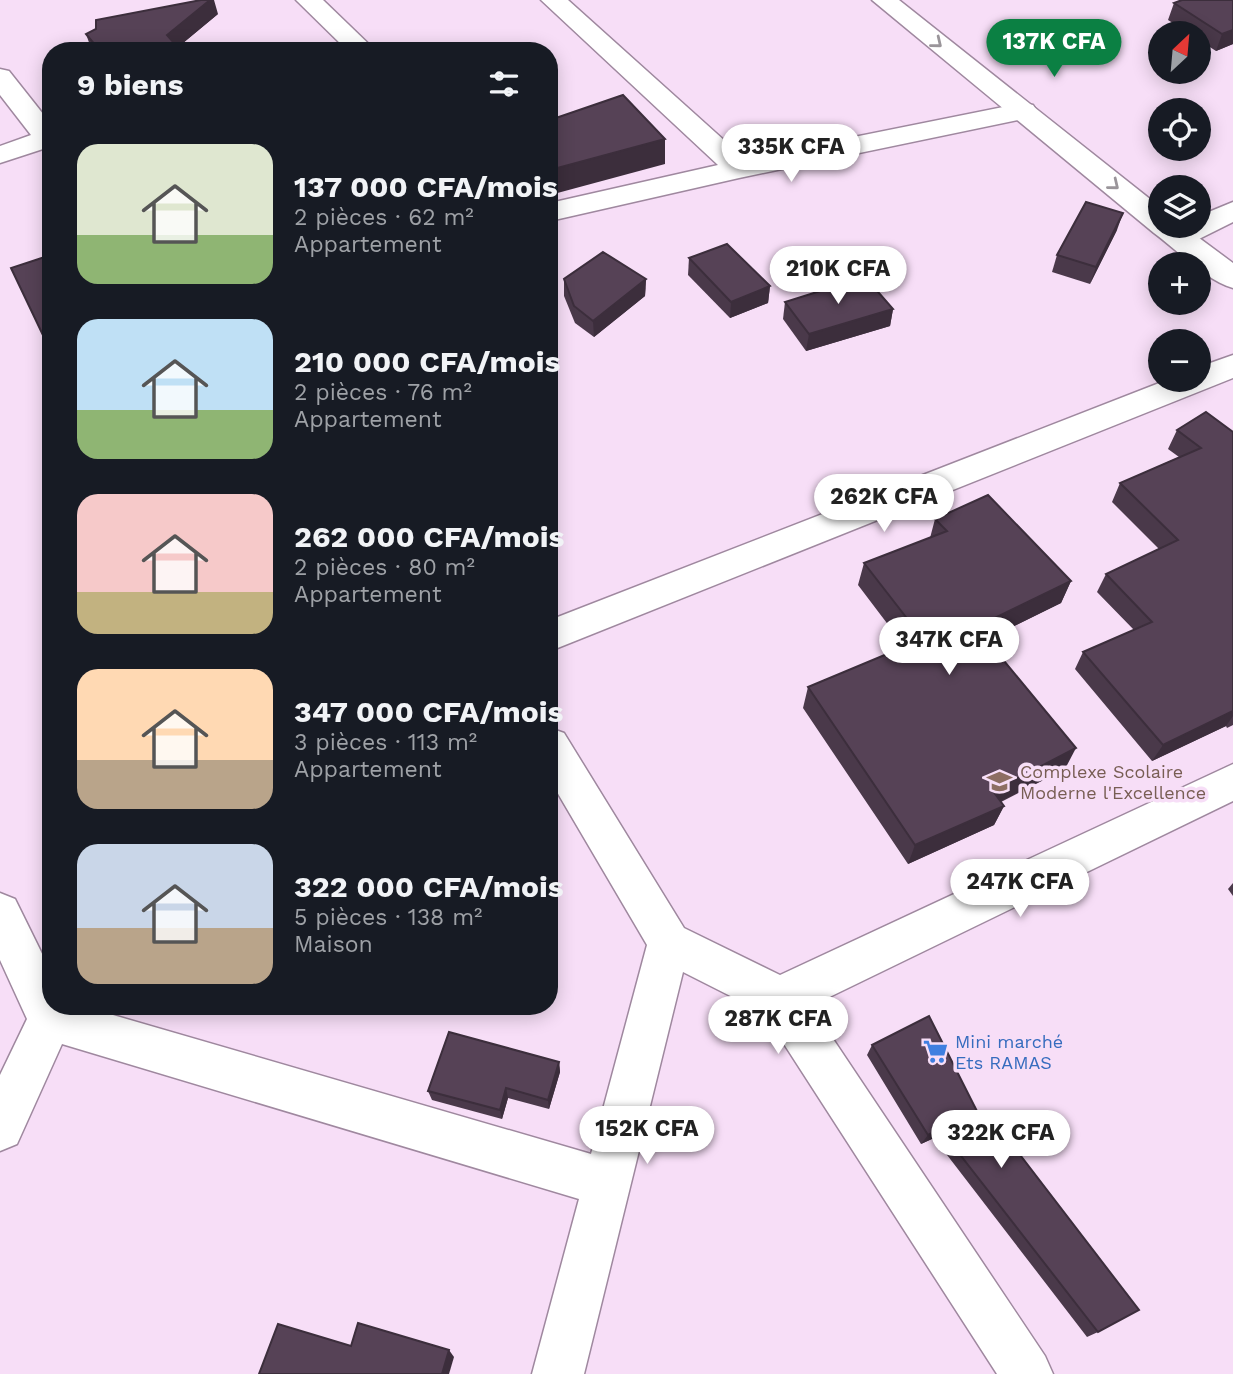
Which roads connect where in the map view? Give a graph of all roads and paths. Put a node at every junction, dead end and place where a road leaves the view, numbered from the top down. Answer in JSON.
{"nodes":[{"id":1,"x":309,"y":0,"type":"edge"},
{"id":2,"x":553,"y":0,"type":"edge"},
{"id":3,"x":884,"y":0,"type":"edge"},
{"id":4,"x":918,"y":0,"type":"edge"},
{"id":5,"x":353,"y":42,"type":"edge"},
{"id":6,"x":0,"y":77,"type":"edge"},
{"id":7,"x":1023,"y":111,"type":"junction"},
{"id":8,"x":42,"y":133,"type":"edge"},
{"id":9,"x":42,"y":143,"type":"edge"},
{"id":10,"x":0,"y":155,"type":"edge"},
{"id":11,"x":739,"y":169,"type":"junction"},
{"id":12,"x":1148,"y":184,"type":"edge"},
{"id":13,"x":1148,"y":203,"type":"edge"},
{"id":14,"x":558,"y":210,"type":"edge"},
{"id":15,"x":1233,"y":211,"type":"edge"},
{"id":16,"x":1211,"y":218,"type":"edge"},
{"id":17,"x":1191,"y":238,"type":"edge"},
{"id":18,"x":1202,"y":238,"type":"edge"},
{"id":19,"x":1233,"y":253,"type":"edge"},
{"id":20,"x":1233,"y":278,"type":"edge"},
{"id":21,"x":1233,"y":366,"type":"edge"},
{"id":22,"x":1211,"y":375,"type":"edge"},
{"id":23,"x":1168,"y":392,"type":"edge"},
{"id":24,"x":558,"y":633,"type":"edge"},
{"id":25,"x":558,"y":759,"type":"edge"},
{"id":26,"x":1233,"y":782,"type":"edge"},
{"id":27,"x":0,"y":913,"type":"edge"},
{"id":28,"x":669,"y":942,"type":"junction"},
{"id":29,"x":780,"y":998,"type":"junction"},
{"id":30,"x":42,"y":1002,"type":"edge"},
{"id":31,"x":48,"y":1015,"type":"edge"},
{"id":32,"x":50,"y":1019,"type":"junction"},
{"id":33,"x":0,"y":1127,"type":"edge"},
{"id":34,"x":607,"y":1183,"type":"junction"},
{"id":35,"x":558,"y":1374,"type":"edge"},
{"id":36,"x":1027,"y":1374,"type":"edge"}],
"edges":[{"from":1,"to":5,"type":"street"},
{"from":2,"to":11,"type":"street"},
{"from":3,"to":7,"type":"street","one_way":true},
{"from":4,"to":12,"type":"street"},
{"from":6,"to":8,"type":"street"},
{"from":7,"to":11,"type":"street"},
{"from":7,"to":13,"type":"street","one_way":true},
{"from":9,"to":10,"type":"street"},
{"from":11,"to":14,"type":"street"},
{"from":15,"to":16,"type":"street"},
{"from":17,"to":20,"type":"street"},
{"from":18,"to":19,"type":"street"},
{"from":21,"to":22,"type":"street"},
{"from":23,"to":24,"type":"street"},
{"from":25,"to":28,"type":"street"},
{"from":26,"to":29,"type":"street"},
{"from":27,"to":30,"type":"street"},
{"from":28,"to":29,"type":"street"},
{"from":28,"to":34,"type":"street"},
{"from":29,"to":36,"type":"street"},
{"from":31,"to":32,"type":"street"},
{"from":32,"to":33,"type":"street"},
{"from":32,"to":34,"type":"street"},
{"from":34,"to":35,"type":"street"}]}
